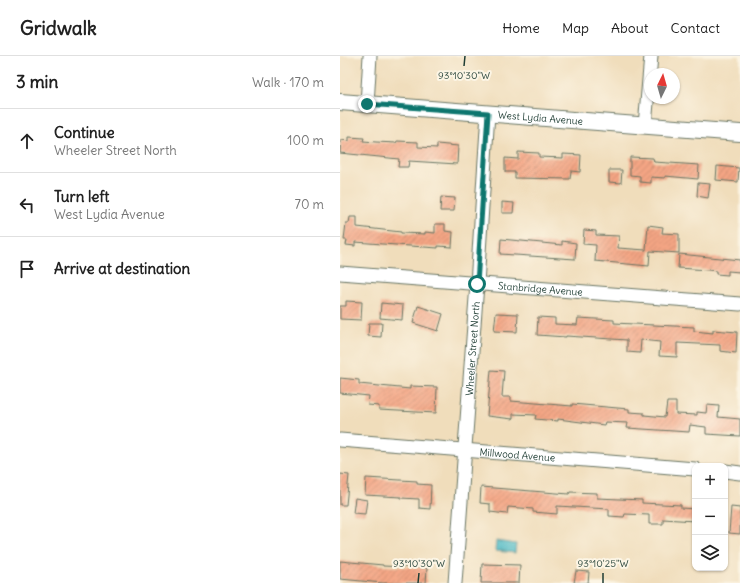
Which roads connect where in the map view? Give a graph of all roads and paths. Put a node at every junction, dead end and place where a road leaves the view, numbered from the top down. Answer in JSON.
{"nodes":[{"id":1,"x":370,"y":56,"type":"edge"},
{"id":2,"x":651,"y":56,"type":"edge"},
{"id":3,"x":340,"y":102,"type":"edge"},
{"id":4,"x":367,"y":104,"type":"junction"},
{"id":5,"x":488,"y":113,"type":"junction"},
{"id":6,"x":645,"y":126,"type":"junction"},
{"id":7,"x":740,"y":133,"type":"edge"},
{"id":8,"x":340,"y":273,"type":"edge"},
{"id":9,"x":477,"y":284,"type":"junction"},
{"id":10,"x":740,"y":304,"type":"edge"},
{"id":11,"x":340,"y":440,"type":"edge"},
{"id":12,"x":465,"y":450,"type":"junction"},
{"id":13,"x":692,"y":469,"type":"edge"},
{"id":14,"x":728,"y":471,"type":"edge"},
{"id":15,"x":740,"y":473,"type":"edge"},
{"id":16,"x":455,"y":583,"type":"edge"}],
"edges":[{"from":1,"to":4,"type":"street"},
{"from":2,"to":6,"type":"street"},
{"from":3,"to":4,"type":"street","name":"West Lydia Avenue"},
{"from":4,"to":5,"type":"street","name":"West Lydia Avenue"},
{"from":5,"to":6,"type":"street","name":"West Lydia Avenue"},
{"from":5,"to":9,"type":"street","name":"Wheeler Street North"},
{"from":6,"to":7,"type":"street","name":"West Lydia Avenue"},
{"from":8,"to":9,"type":"street","name":"Stanbridge Avenue"},
{"from":9,"to":10,"type":"street","name":"Stanbridge Avenue"},
{"from":9,"to":12,"type":"street","name":"Wheeler Street North"},
{"from":11,"to":12,"type":"street","name":"Millwood Avenue"},
{"from":12,"to":13,"type":"street","name":"Millwood Avenue"},
{"from":12,"to":16,"type":"street","name":"Wheeler Street North"},
{"from":14,"to":15,"type":"street"}]}
